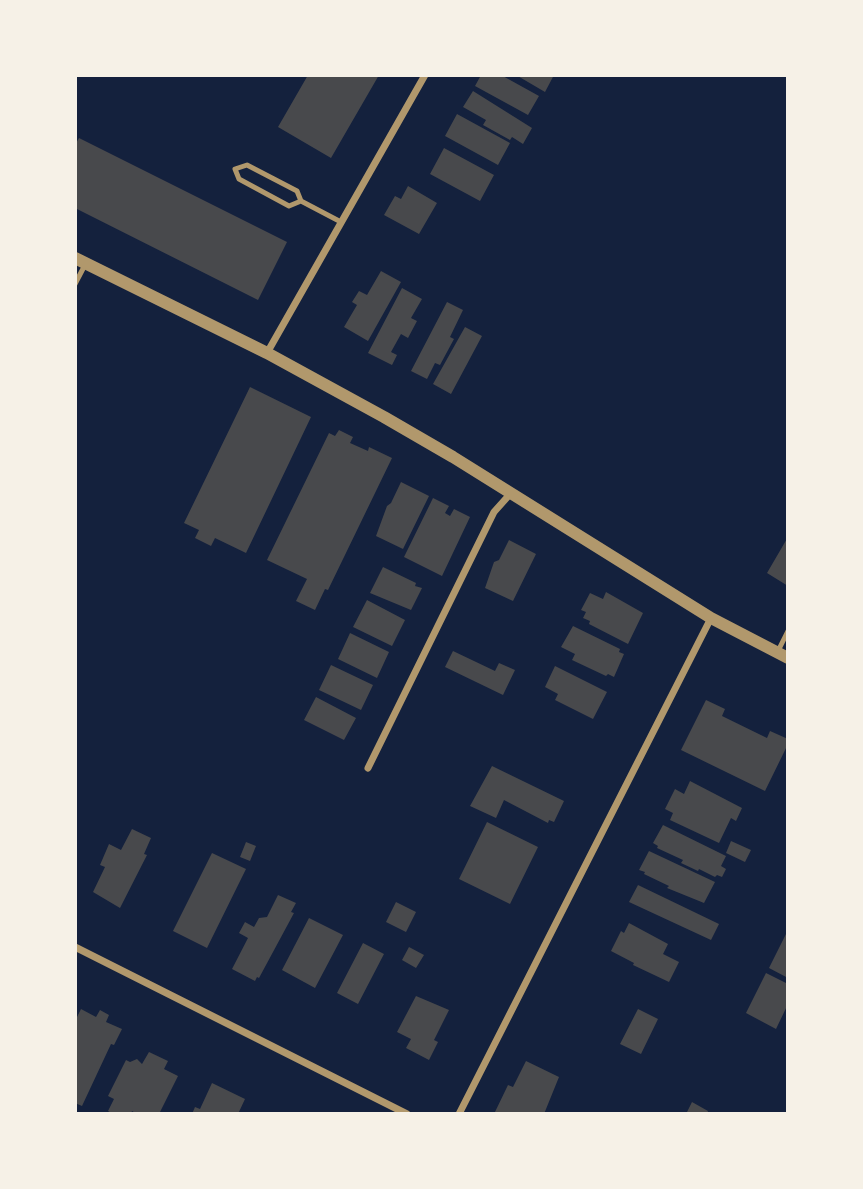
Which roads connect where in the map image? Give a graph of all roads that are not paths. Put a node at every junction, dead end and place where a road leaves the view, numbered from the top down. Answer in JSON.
{"nodes":[{"id":1,"x":425,"y":75,"type":"edge"},
{"id":2,"x":301,"y":201,"type":"junction"},
{"id":3,"x":341,"y":222,"type":"junction"},
{"id":4,"x":80,"y":261,"type":"edge"},
{"id":5,"x":75,"y":284,"type":"edge"},
{"id":6,"x":267,"y":353,"type":"junction"},
{"id":7,"x":511,"y":493,"type":"junction"},
{"id":8,"x":711,"y":618,"type":"junction"},
{"id":9,"x":788,"y":631,"type":"edge"},
{"id":10,"x":782,"y":655,"type":"edge"},
{"id":11,"x":368,"y":768,"type":"dead end"},
{"id":12,"x":75,"y":947,"type":"edge"},
{"id":13,"x":407,"y":1114,"type":"edge"},
{"id":14,"x":459,"y":1114,"type":"edge"}],
"edges":[{"from":1,"to":3,"type":"street"},
{"from":2,"to":2,"type":"lane"},
{"from":2,"to":3,"type":"lane"},
{"from":3,"to":6,"type":"street"},
{"from":4,"to":5,"type":"lane"},
{"from":4,"to":6,"type":"street"},
{"from":6,"to":7,"type":"street"},
{"from":7,"to":8,"type":"street"},
{"from":7,"to":11,"type":"street"},
{"from":8,"to":10,"type":"street"},
{"from":8,"to":14,"type":"street"},
{"from":9,"to":10,"type":"lane"},
{"from":12,"to":13,"type":"street"}]}
